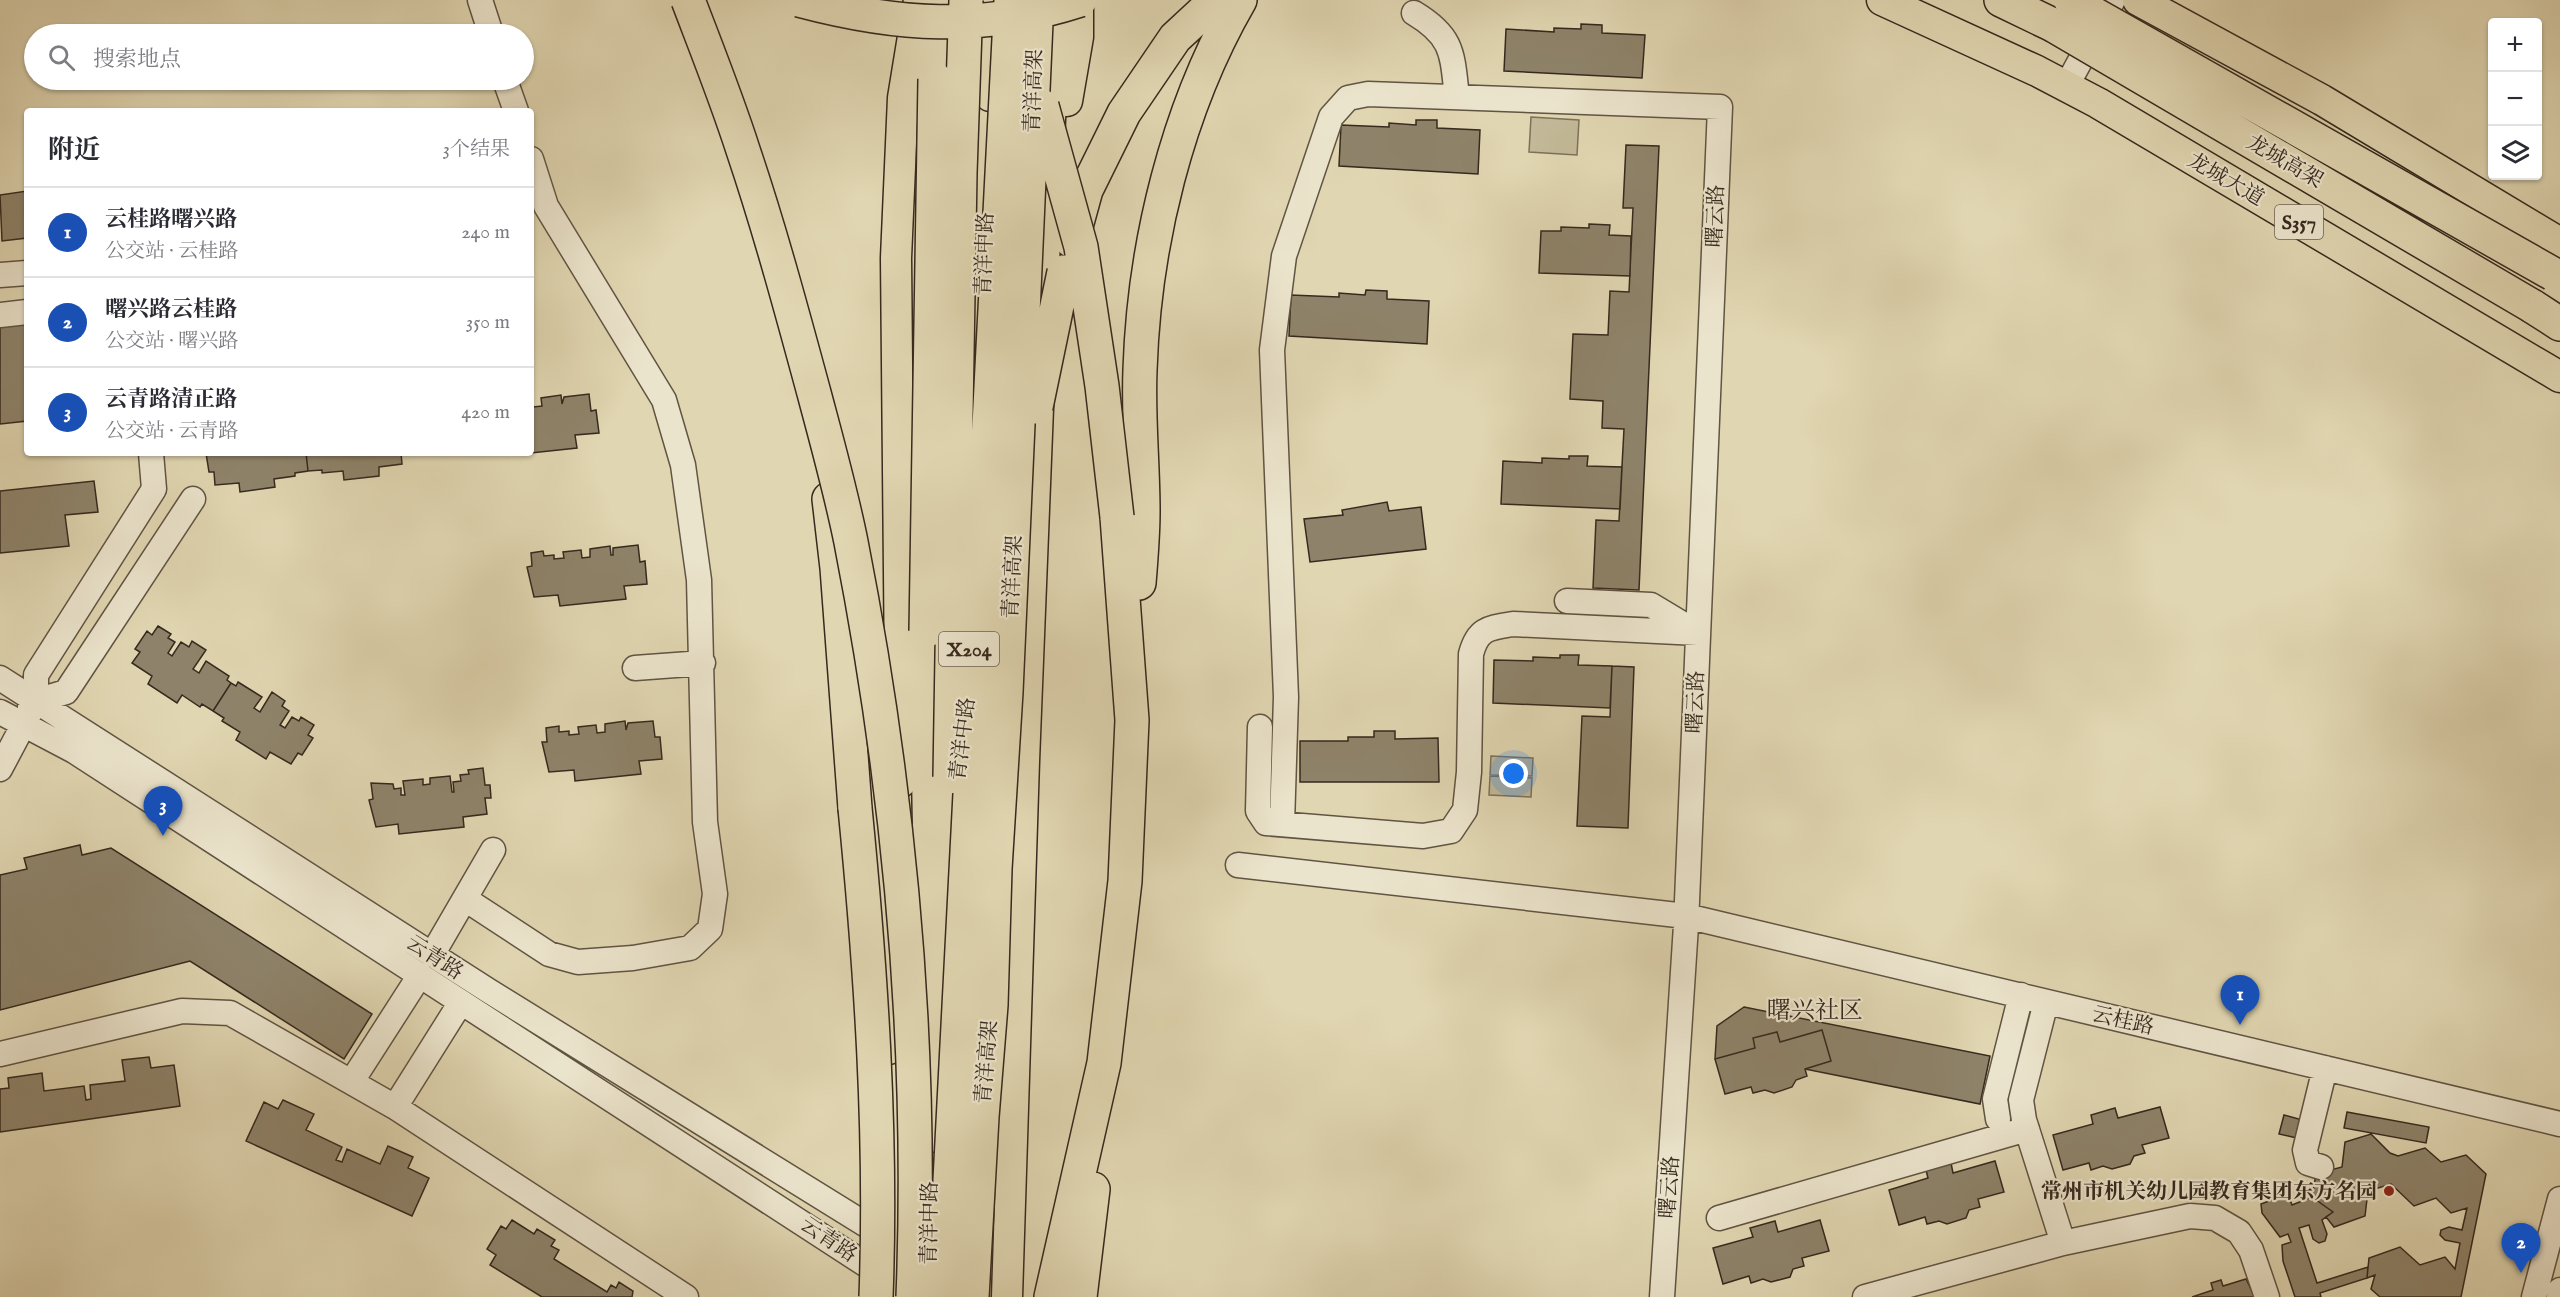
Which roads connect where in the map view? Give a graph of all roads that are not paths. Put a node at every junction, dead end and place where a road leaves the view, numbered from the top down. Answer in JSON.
{"nodes":[{"id":1,"x":480,"y":0,"type":"edge"},
{"id":2,"x":688,"y":0,"type":"edge"},
{"id":3,"x":799,"y":0,"type":"edge"},
{"id":4,"x":919,"y":0,"type":"edge"},
{"id":5,"x":945,"y":0,"type":"edge"},
{"id":6,"x":967,"y":0,"type":"edge"},
{"id":7,"x":993,"y":0,"type":"edge"},
{"id":8,"x":1011,"y":0,"type":"edge"},
{"id":9,"x":1037,"y":0,"type":"edge"},
{"id":10,"x":1055,"y":0,"type":"edge"},
{"id":11,"x":1079,"y":0,"type":"edge"},
{"id":12,"x":1216,"y":0,"type":"edge"},
{"id":13,"x":1240,"y":0,"type":"edge"},
{"id":14,"x":1882,"y":0,"type":"edge"},
{"id":15,"x":1918,"y":0,"type":"edge"},
{"id":16,"x":2001,"y":0,"type":"edge"},
{"id":17,"x":2009,"y":0,"type":"edge"},
{"id":18,"x":2113,"y":0,"type":"edge"},
{"id":19,"x":2138,"y":0,"type":"edge"},
{"id":20,"x":2066,"y":6,"type":"edge"},
{"id":21,"x":1414,"y":13,"type":"dead end"},
{"id":22,"x":488,"y":24,"type":"edge"},
{"id":23,"x":2037,"y":71,"type":"junction"},
{"id":24,"x":2066,"y":87,"type":"junction"},
{"id":25,"x":509,"y":90,"type":"edge"},
{"id":26,"x":1457,"y":97,"type":"junction"},
{"id":27,"x":515,"y":108,"type":"edge"},
{"id":28,"x":534,"y":180,"type":"edge"},
{"id":29,"x":538,"y":208,"type":"edge"},
{"id":30,"x":1045,"y":237,"type":"junction"},
{"id":31,"x":2558,"y":265,"type":"edge"},
{"id":32,"x":24,"y":273,"type":"edge"},
{"id":33,"x":0,"y":275,"type":"edge"},
{"id":34,"x":24,"y":312,"type":"edge"},
{"id":35,"x":0,"y":315,"type":"edge"},
{"id":36,"x":2560,"y":324,"type":"edge"},
{"id":37,"x":2560,"y":377,"type":"edge"},
{"id":38,"x":151,"y":456,"type":"edge"},
{"id":39,"x":897,"y":491,"type":"junction"},
{"id":40,"x":193,"y":499,"type":"dead end"},
{"id":41,"x":1568,"y":601,"type":"dead end"},
{"id":42,"x":1698,"y":633,"type":"junction"},
{"id":43,"x":703,"y":663,"type":"junction"},
{"id":44,"x":635,"y":669,"type":"dead end"},
{"id":45,"x":0,"y":678,"type":"edge"},
{"id":46,"x":1006,"y":692,"type":"junction"},
{"id":47,"x":36,"y":701,"type":"junction"},
{"id":48,"x":1132,"y":720,"type":"junction"},
{"id":49,"x":10,"y":723,"type":"edge"},
{"id":50,"x":1260,"y":726,"type":"dead end"},
{"id":51,"x":0,"y":768,"type":"edge"},
{"id":52,"x":1282,"y":824,"type":"junction"},
{"id":53,"x":493,"y":850,"type":"dead end"},
{"id":54,"x":1238,"y":865,"type":"dead end"},
{"id":55,"x":465,"y":899,"type":"junction"},
{"id":56,"x":1686,"y":916,"type":"junction"},
{"id":57,"x":900,"y":943,"type":"junction"},
{"id":58,"x":426,"y":965,"type":"junction"},
{"id":59,"x":932,"y":970,"type":"junction"},
{"id":60,"x":2021,"y":996,"type":"junction"},
{"id":61,"x":461,"y":1002,"type":"junction"},
{"id":62,"x":2046,"y":1002,"type":"junction"},
{"id":63,"x":0,"y":1054,"type":"edge"},
{"id":64,"x":1104,"y":1063,"type":"junction"},
{"id":65,"x":2325,"y":1068,"type":"junction"},
{"id":66,"x":352,"y":1081,"type":"junction"},
{"id":67,"x":931,"y":1095,"type":"junction"},
{"id":68,"x":395,"y":1107,"type":"junction"},
{"id":69,"x":1998,"y":1119,"type":"dead end"},
{"id":70,"x":2560,"y":1124,"type":"edge"},
{"id":71,"x":2027,"y":1129,"type":"junction"},
{"id":72,"x":951,"y":1154,"type":"junction"},
{"id":73,"x":2321,"y":1167,"type":"dead end"},
{"id":74,"x":2560,"y":1199,"type":"edge"},
{"id":75,"x":1719,"y":1218,"type":"dead end"},
{"id":76,"x":885,"y":1236,"type":"junction"},
{"id":77,"x":2063,"y":1244,"type":"junction"},
{"id":78,"x":928,"y":1262,"type":"junction"},
{"id":79,"x":867,"y":1265,"type":"junction"},
{"id":80,"x":2560,"y":1290,"type":"edge"},
{"id":81,"x":899,"y":1294,"type":"edge"},
{"id":82,"x":686,"y":1297,"type":"edge"},
{"id":83,"x":864,"y":1297,"type":"edge"},
{"id":84,"x":928,"y":1297,"type":"edge"},
{"id":85,"x":944,"y":1297,"type":"edge"},
{"id":86,"x":972,"y":1297,"type":"edge"},
{"id":87,"x":989,"y":1297,"type":"edge"},
{"id":88,"x":1007,"y":1297,"type":"edge"},
{"id":89,"x":1051,"y":1297,"type":"edge"},
{"id":90,"x":1080,"y":1297,"type":"edge"},
{"id":91,"x":1662,"y":1297,"type":"edge"},
{"id":92,"x":1865,"y":1297,"type":"edge"},
{"id":93,"x":2267,"y":1297,"type":"edge"},
{"id":94,"x":2534,"y":1297,"type":"edge"},
{"id":95,"x":2559,"y":1297,"type":"edge"}],
"edges":[{"from":1,"to":22,"type":"street"},
{"from":2,"to":81,"type":"highway","bridge":true},
{"from":3,"to":11,"type":"highway","bridge":true},
{"from":4,"to":39,"type":"main road"},
{"from":5,"to":59,"type":"highway","bridge":true},
{"from":6,"to":39,"type":"main road"},
{"from":6,"to":72,"type":"highway","bridge":true},
{"from":7,"to":59,"type":"main road","name":"青洋中路","number":"X204"},
{"from":8,"to":48,"type":"highway","bridge":true},
{"from":8,"to":72,"type":"highway","name":"青洋高架","bridge":true},
{"from":9,"to":46,"type":"highway","name":"青洋高架","bridge":true},
{"from":10,"to":30,"type":"main road","number":"X204"},
{"from":11,"to":30,"type":"main road"},
{"from":12,"to":46,"type":"highway","bridge":true},
{"from":13,"to":48,"type":"highway"},
{"from":14,"to":23,"type":"main road","name":"龙城大道","number":"S357"},
{"from":15,"to":23,"type":"main road"},
{"from":16,"to":20,"type":"highway"},
{"from":17,"to":20,"type":"highway","name":"龙城高架"},
{"from":18,"to":24,"type":"street"},
{"from":19,"to":31,"type":"main road"},
{"from":20,"to":31,"type":"highway","name":"龙城高架","bridge":true},
{"from":20,"to":36,"type":"highway","name":"龙城高架","bridge":true},
{"from":21,"to":26,"type":"street"},
{"from":23,"to":24,"type":"main road","name":"龙城大道","number":"S357"},
{"from":24,"to":37,"type":"main road","name":"龙城大道","number":"S357"},
{"from":25,"to":27,"type":"street"},
{"from":26,"to":42,"type":"street","name":"曙云路"},
{"from":26,"to":52,"type":"street"},
{"from":28,"to":29,"type":"street"},
{"from":29,"to":43,"type":"street"},
{"from":30,"to":88,"type":"main road","number":"X204"},
{"from":32,"to":33,"type":"street"},
{"from":34,"to":35,"type":"street"},
{"from":38,"to":47,"type":"street"},
{"from":39,"to":57,"type":"main road"},
{"from":40,"to":47,"type":"street"},
{"from":41,"to":42,"type":"street"},
{"from":42,"to":52,"type":"street"},
{"from":42,"to":56,"type":"street","name":"曙云路"},
{"from":43,"to":44,"type":"street"},
{"from":43,"to":55,"type":"street"},
{"from":45,"to":47,"type":"street","name":"云青路"},
{"from":46,"to":86,"type":"highway","name":"青洋高架","bridge":true},
{"from":47,"to":49,"type":"street"},
{"from":47,"to":58,"type":"street","name":"云青路"},
{"from":48,"to":64,"type":"highway"},
{"from":49,"to":51,"type":"street"},
{"from":49,"to":58,"type":"street","name":"云青路"},
{"from":50,"to":52,"type":"street"},
{"from":53,"to":55,"type":"street"},
{"from":54,"to":56,"type":"street","name":"云桂路"},
{"from":55,"to":58,"type":"street"},
{"from":56,"to":60,"type":"street","name":"云桂路"},
{"from":56,"to":91,"type":"street","name":"曙云路"},
{"from":57,"to":67,"type":"main road"},
{"from":57,"to":76,"type":"main road"},
{"from":58,"to":61,"type":"street","name":"云青路"},
{"from":58,"to":66,"type":"street"},
{"from":58,"to":76,"type":"street","name":"云青路"},
{"from":59,"to":67,"type":"main road","name":"青洋中路","number":"X204"},
{"from":60,"to":62,"type":"street","name":"云桂路"},
{"from":60,"to":69,"type":"street"},
{"from":61,"to":68,"type":"street"},
{"from":61,"to":79,"type":"street","name":"云青路"},
{"from":62,"to":65,"type":"street","name":"云桂路"},
{"from":62,"to":71,"type":"street"},
{"from":63,"to":66,"type":"street"},
{"from":64,"to":89,"type":"highway"},
{"from":64,"to":90,"type":"highway"},
{"from":65,"to":70,"type":"street","name":"云桂路"},
{"from":65,"to":73,"type":"street"},
{"from":66,"to":68,"type":"street"},
{"from":67,"to":78,"type":"main road","name":"青洋中路","number":"X204"},
{"from":68,"to":82,"type":"street"},
{"from":71,"to":75,"type":"street"},
{"from":71,"to":77,"type":"street"},
{"from":72,"to":85,"type":"highway","name":"青洋高架","bridge":true},
{"from":74,"to":94,"type":"street"},
{"from":76,"to":78,"type":"street","name":"云青路"},
{"from":76,"to":79,"type":"main road"},
{"from":76,"to":81,"type":"main road"},
{"from":77,"to":92,"type":"street"},
{"from":77,"to":93,"type":"street"},
{"from":78,"to":84,"type":"main road","name":"青洋中路","number":"X204"},
{"from":78,"to":87,"type":"street","name":"云青路"},
{"from":79,"to":81,"type":"street","name":"云青路"},
{"from":79,"to":83,"type":"main road"},
{"from":80,"to":95,"type":"street"}]}
